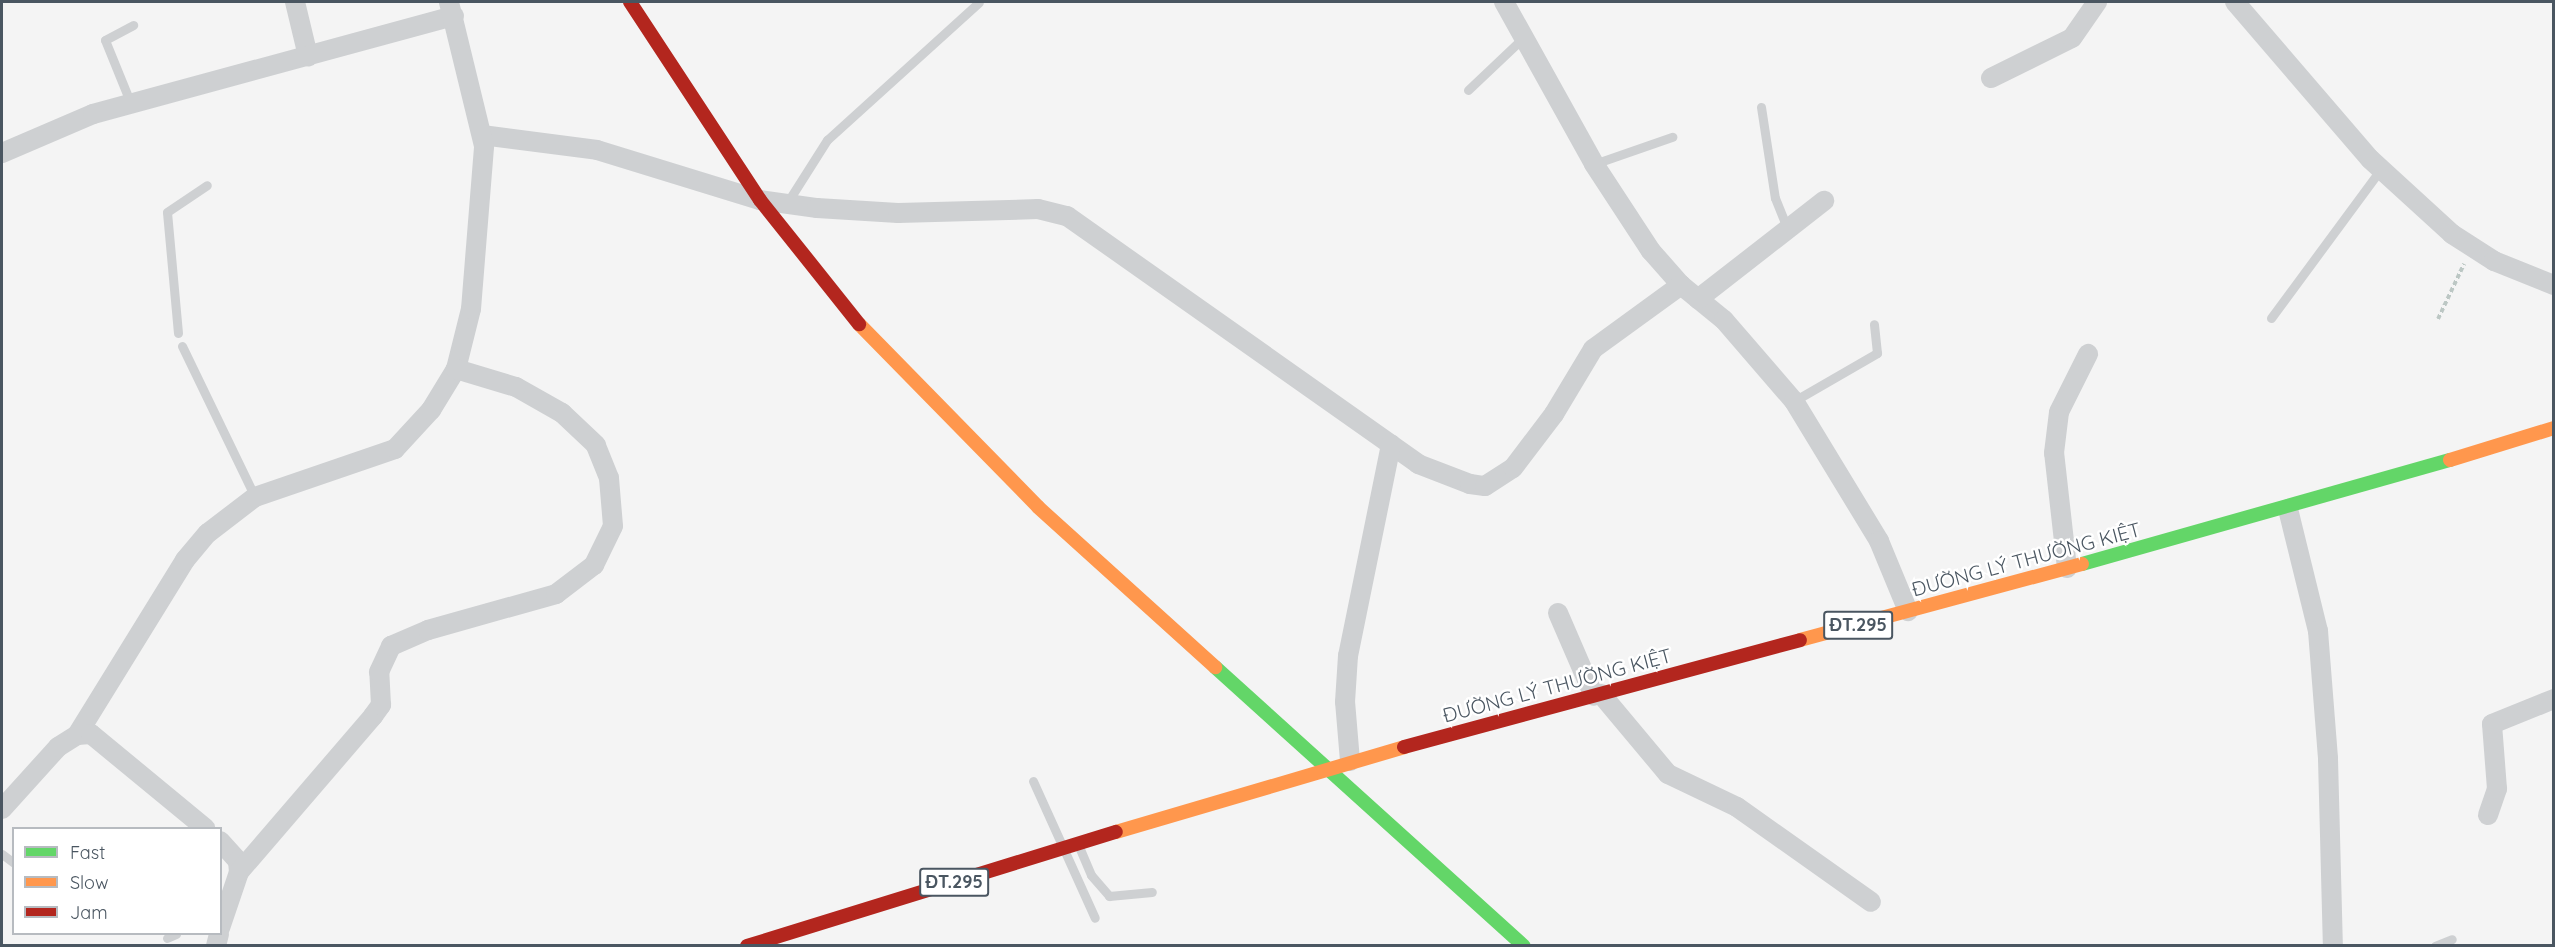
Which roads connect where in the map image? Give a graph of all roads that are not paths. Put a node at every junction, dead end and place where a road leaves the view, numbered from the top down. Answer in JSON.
{"nodes":[{"id":1,"x":295,"y":2,"type":"edge"},
{"id":2,"x":630,"y":2,"type":"edge"},
{"id":3,"x":979,"y":2,"type":"edge"},
{"id":4,"x":1504,"y":2,"type":"edge"},
{"id":5,"x":2097,"y":2,"type":"edge"},
{"id":6,"x":2235,"y":2,"type":"edge"},
{"id":7,"x":452,"y":9,"type":"edge"},
{"id":8,"x":133,"y":25,"type":"dead end"},
{"id":9,"x":1524,"y":37,"type":"junction"},
{"id":10,"x":309,"y":56,"type":"junction"},
{"id":11,"x":1991,"y":78,"type":"dead end"},
{"id":12,"x":1468,"y":90,"type":"dead end"},
{"id":13,"x":131,"y":104,"type":"junction"},
{"id":14,"x":1761,"y":106,"type":"dead end"},
{"id":15,"x":482,"y":135,"type":"junction"},
{"id":16,"x":1672,"y":136,"type":"dead end"},
{"id":17,"x":2,"y":153,"type":"edge"},
{"id":18,"x":1593,"y":164,"type":"junction"},
{"id":19,"x":2381,"y":169,"type":"junction"},
{"id":20,"x":207,"y":185,"type":"dead end"},
{"id":21,"x":760,"y":200,"type":"junction"},
{"id":22,"x":1824,"y":201,"type":"dead end"},
{"id":23,"x":787,"y":202,"type":"junction"},
{"id":24,"x":1787,"y":228,"type":"junction"},
{"id":25,"x":1681,"y":285,"type":"junction"},
{"id":26,"x":2553,"y":285,"type":"edge"},
{"id":27,"x":1698,"y":299,"type":"junction"},
{"id":28,"x":2271,"y":318,"type":"dead end"},
{"id":29,"x":1874,"y":324,"type":"dead end"},
{"id":30,"x":178,"y":333,"type":"dead end"},
{"id":31,"x":182,"y":346,"type":"dead end"},
{"id":32,"x":2088,"y":354,"type":"dead end"},
{"id":33,"x":456,"y":369,"type":"junction"},
{"id":34,"x":1794,"y":401,"type":"junction"},
{"id":35,"x":2553,"y":428,"type":"edge"},
{"id":36,"x":1391,"y":444,"type":"junction"},
{"id":37,"x":255,"y":497,"type":"junction"},
{"id":38,"x":2288,"y":509,"type":"junction"},
{"id":39,"x":2067,"y":568,"type":"junction"},
{"id":40,"x":1908,"y":611,"type":"junction"},
{"id":41,"x":1558,"y":613,"type":"dead end"},
{"id":42,"x":1597,"y":695,"type":"junction"},
{"id":43,"x":2553,"y":699,"type":"edge"},
{"id":44,"x":77,"y":735,"type":"junction"},
{"id":45,"x":1350,"y":761,"type":"junction"},
{"id":46,"x":1325,"y":768,"type":"junction"},
{"id":47,"x":1032,"y":781,"type":"dead end"},
{"id":48,"x":2,"y":809,"type":"edge"},
{"id":49,"x":2488,"y":815,"type":"dead end"},
{"id":50,"x":204,"y":827,"type":"edge"},
{"id":51,"x":222,"y":843,"type":"edge"},
{"id":52,"x":1078,"y":844,"type":"junction"},
{"id":53,"x":1063,"y":848,"type":"junction"},
{"id":54,"x":238,"y":872,"type":"junction"},
{"id":55,"x":1152,"y":892,"type":"dead end"},
{"id":56,"x":1871,"y":902,"type":"dead end"},
{"id":57,"x":224,"y":909,"type":"edge"},
{"id":58,"x":1095,"y":918,"type":"dead end"},
{"id":59,"x":172,"y":935,"type":"edge"},
{"id":60,"x":167,"y":938,"type":"dead end"},
{"id":61,"x":2451,"y":939,"type":"dead end"},
{"id":62,"x":747,"y":945,"type":"edge"},
{"id":63,"x":1524,"y":945,"type":"edge"},
{"id":64,"x":2333,"y":945,"type":"edge"},
{"id":65,"x":2435,"y":945,"type":"edge"}],
"edges":[{"from":1,"to":10,"type":"street"},
{"from":2,"to":21,"type":"main road"},
{"from":3,"to":23,"type":"lane"},
{"from":4,"to":9,"type":"street"},
{"from":5,"to":11,"type":"street"},
{"from":6,"to":19,"type":"street"},
{"from":7,"to":10,"type":"street"},
{"from":7,"to":15,"type":"street"},
{"from":8,"to":13,"type":"lane"},
{"from":9,"to":12,"type":"lane"},
{"from":9,"to":18,"type":"street"},
{"from":10,"to":13,"type":"street"},
{"from":13,"to":17,"type":"street"},
{"from":14,"to":24,"type":"lane"},
{"from":15,"to":21,"type":"street"},
{"from":15,"to":33,"type":"street"},
{"from":16,"to":18,"type":"lane"},
{"from":18,"to":25,"type":"street"},
{"from":19,"to":26,"type":"street"},
{"from":19,"to":28,"type":"lane"},
{"from":20,"to":30,"type":"lane"},
{"from":21,"to":23,"type":"street"},
{"from":21,"to":46,"type":"main road"},
{"from":22,"to":24,"type":"street"},
{"from":23,"to":36,"type":"street"},
{"from":24,"to":27,"type":"street"},
{"from":25,"to":27,"type":"street"},
{"from":25,"to":36,"type":"street"},
{"from":27,"to":34,"type":"street"},
{"from":29,"to":34,"type":"lane"},
{"from":31,"to":37,"type":"lane"},
{"from":32,"to":39,"type":"street"},
{"from":33,"to":37,"type":"street"},
{"from":33,"to":54,"type":"street"},
{"from":34,"to":40,"type":"street"},
{"from":35,"to":38,"type":"main road","name":"ĐƯỜNG LÝ THƯỜNG KIỆT","number":"ĐT.295"},
{"from":36,"to":45,"type":"street"},
{"from":37,"to":44,"type":"street"},
{"from":38,"to":39,"type":"main road","name":"ĐƯỜNG LÝ THƯỜNG KIỆT","number":"ĐT.295"},
{"from":38,"to":64,"type":"street"},
{"from":39,"to":40,"type":"main road","name":"ĐƯỜNG LÝ THƯỜNG KIỆT","number":"ĐT.295"},
{"from":40,"to":42,"type":"main road","name":"ĐƯỜNG LÝ THƯỜNG KIỆT","number":"ĐT.295"},
{"from":41,"to":42,"type":"street"},
{"from":42,"to":45,"type":"main road","name":"ĐƯỜNG LÝ THƯỜNG KIỆT","number":"ĐT.295"},
{"from":42,"to":56,"type":"street"},
{"from":43,"to":49,"type":"street"},
{"from":44,"to":48,"type":"street"},
{"from":44,"to":50,"type":"street"},
{"from":45,"to":46,"type":"main road","name":"ĐƯỜNG LÝ THƯỜNG KIỆT","number":"ĐT.295"},
{"from":46,"to":52,"type":"main road","name":"ĐƯỜNG LÝ THƯỜNG KIỆT","number":"ĐT.295"},
{"from":46,"to":63,"type":"main road"},
{"from":47,"to":53,"type":"lane"},
{"from":51,"to":54,"type":"street"},
{"from":52,"to":53,"type":"main road","number":"ĐT.295"},
{"from":52,"to":55,"type":"lane"},
{"from":53,"to":58,"type":"lane"},
{"from":53,"to":62,"type":"main road","number":"ĐT.295"},
{"from":54,"to":57,"type":"street"},
{"from":59,"to":60,"type":"lane"},
{"from":61,"to":65,"type":"lane"}]}
